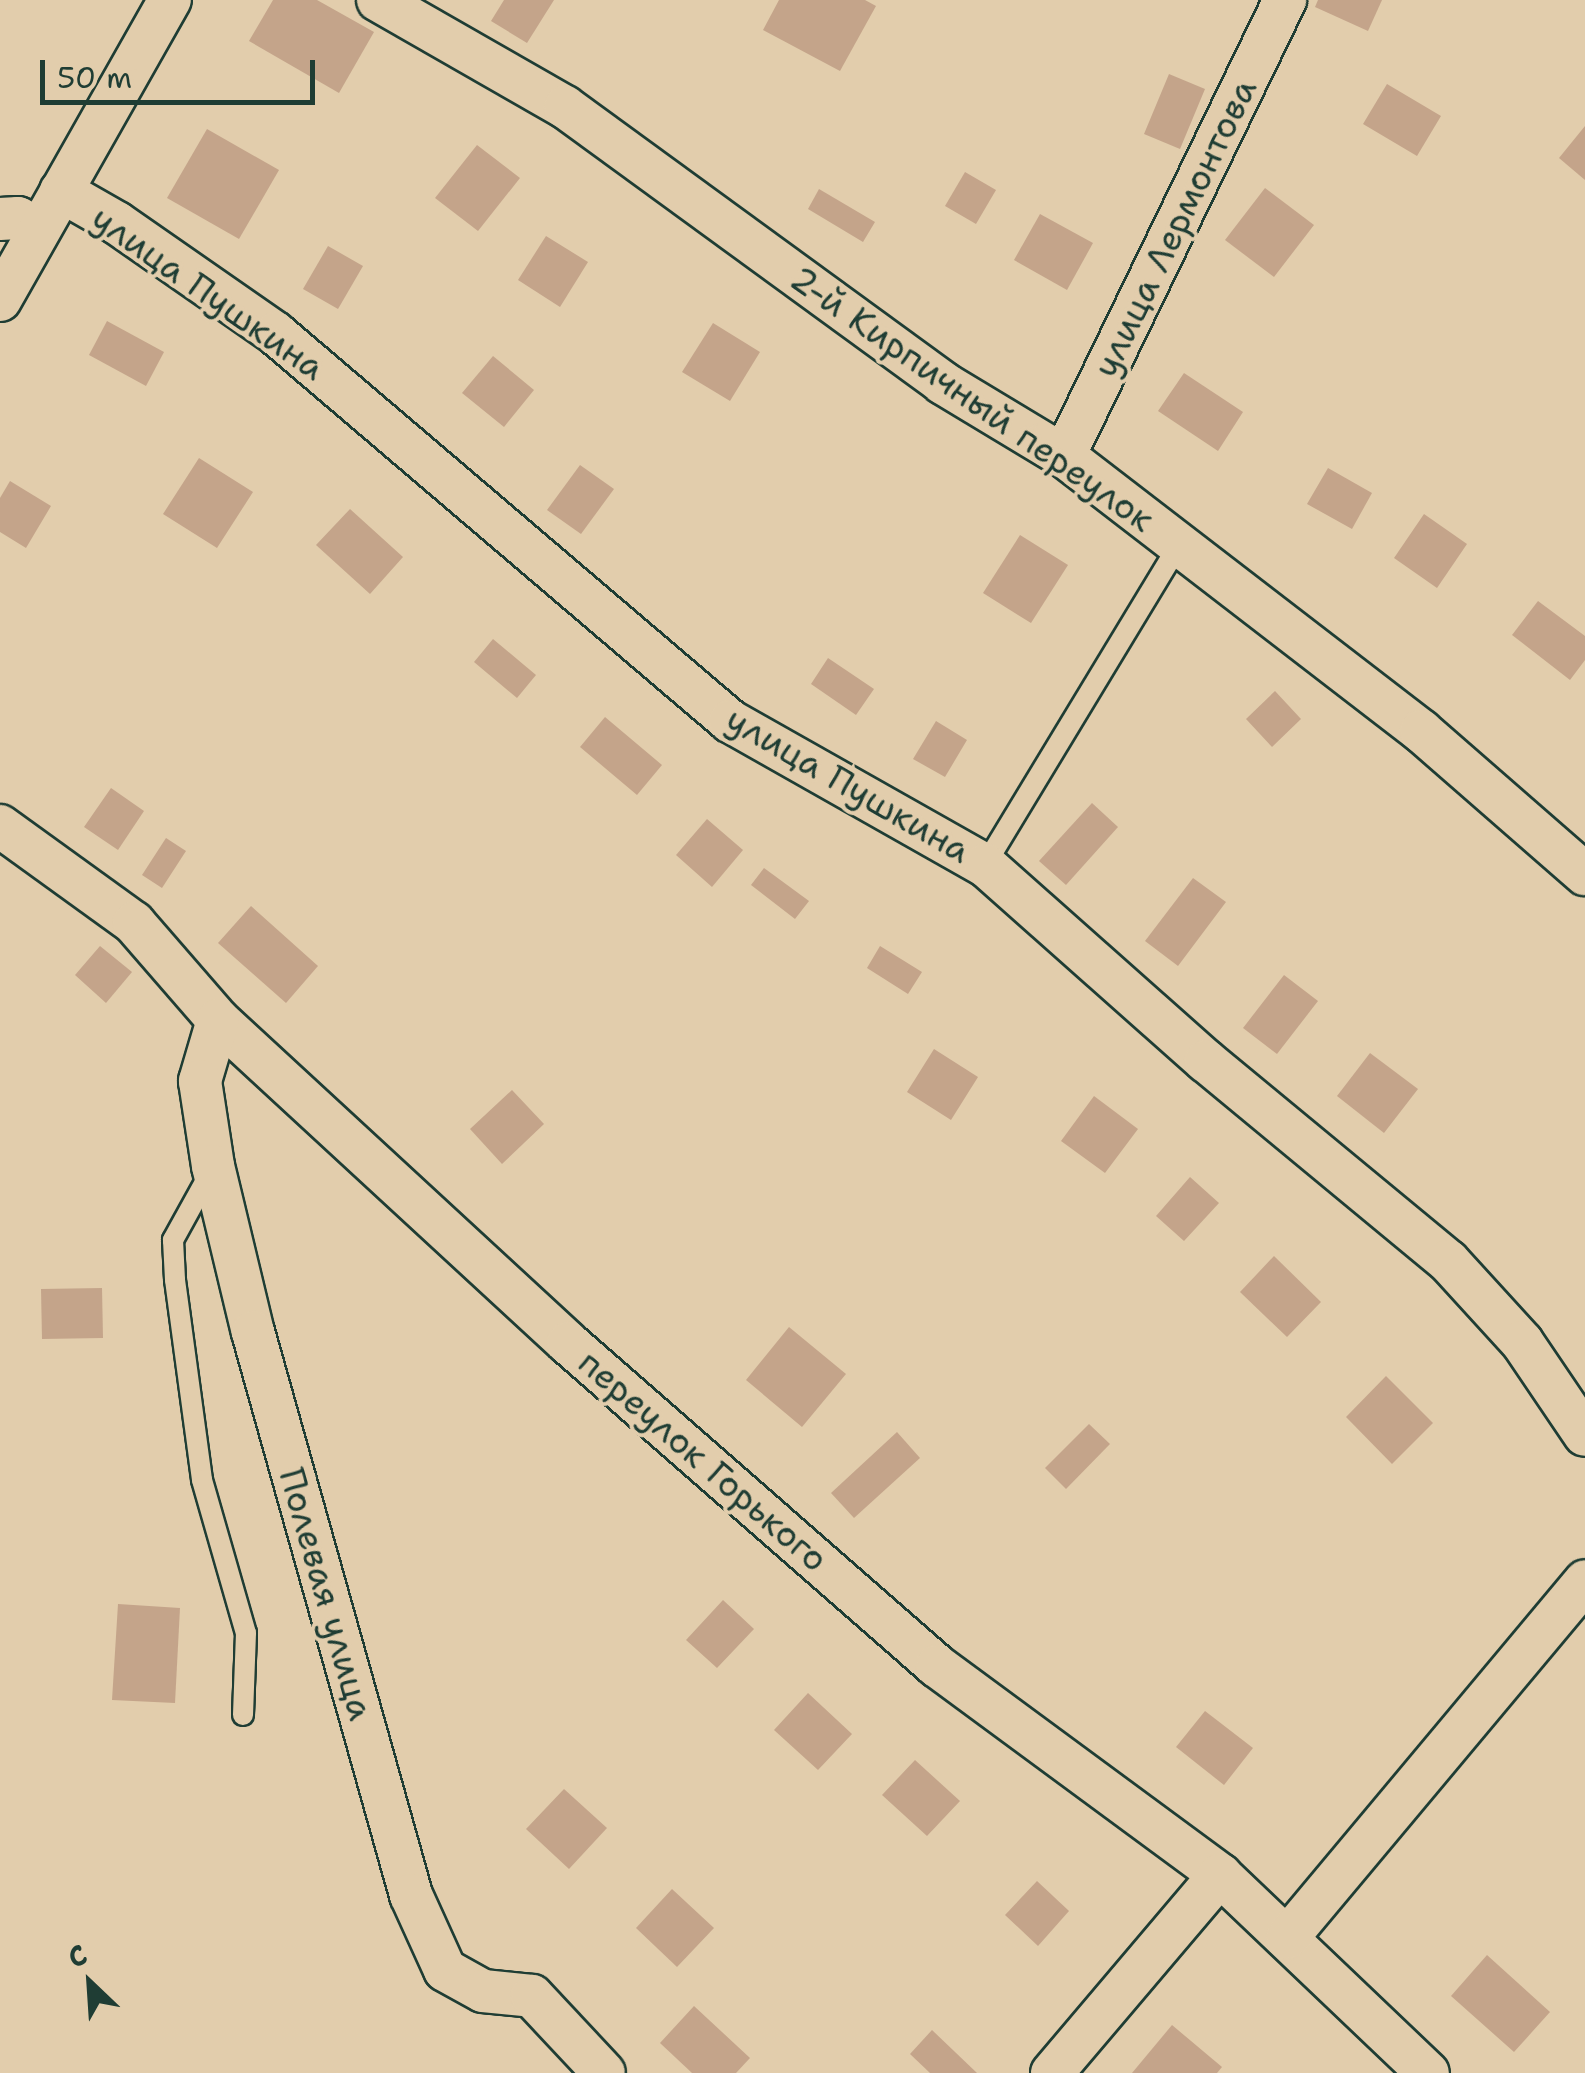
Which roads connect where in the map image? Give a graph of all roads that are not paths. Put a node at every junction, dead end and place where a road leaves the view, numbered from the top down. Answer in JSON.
{"nodes":[{"id":1,"x":170,"y":0,"type":"edge"},
{"id":2,"x":378,"y":0,"type":"edge"},
{"id":3,"x":1285,"y":0,"type":"edge"},
{"id":4,"x":61,"y":191,"type":"junction"},
{"id":5,"x":20,"y":224,"type":"edge"},
{"id":6,"x":0,"y":300,"type":"edge"},
{"id":7,"x":1064,"y":456,"type":"junction"},
{"id":8,"x":1178,"y":546,"type":"junction"},
{"id":9,"x":0,"y":826,"type":"edge"},
{"id":10,"x":985,"y":865,"type":"junction"},
{"id":11,"x":1585,"y":874,"type":"edge"},
{"id":12,"x":218,"y":1020,"type":"junction"},
{"id":13,"x":213,"y":1166,"type":"junction"},
{"id":14,"x":1585,"y":1435,"type":"edge"},
{"id":15,"x":1585,"y":1581,"type":"edge"},
{"id":16,"x":243,"y":1715,"type":"dead end"},
{"id":17,"x":1220,"y":1875,"type":"junction"},
{"id":18,"x":1287,"y":1938,"type":"junction"},
{"id":19,"x":604,"y":2073,"type":"edge"},
{"id":20,"x":1052,"y":2073,"type":"edge"},
{"id":21,"x":1428,"y":2073,"type":"edge"}],
"edges":[{"from":1,"to":4,"type":"street"},
{"from":2,"to":7,"type":"street","name":"2-й Кирпичный переулок"},
{"from":3,"to":7,"type":"street","name":"улица Лермонтова"},
{"from":4,"to":5,"type":"street"},
{"from":4,"to":10,"type":"street","name":"улица Пушкина"},
{"from":5,"to":6,"type":"street"},
{"from":7,"to":8,"type":"street","name":"2-й Кирпичный переулок"},
{"from":8,"to":10,"type":"lane"},
{"from":8,"to":11,"type":"street","name":"2-й Кирпичный переулок"},
{"from":9,"to":12,"type":"street","name":"переулок Горького"},
{"from":10,"to":14,"type":"street","name":"улица Пушкина"},
{"from":12,"to":13,"type":"street","name":"Полевая улица"},
{"from":12,"to":17,"type":"street","name":"переулок Горького"},
{"from":13,"to":16,"type":"lane"},
{"from":13,"to":19,"type":"street","name":"Полевая улица"},
{"from":15,"to":18,"type":"street"},
{"from":17,"to":18,"type":"street","name":"переулок Горького"},
{"from":17,"to":20,"type":"street"},
{"from":18,"to":21,"type":"street","name":"переулок Горького"}]}
